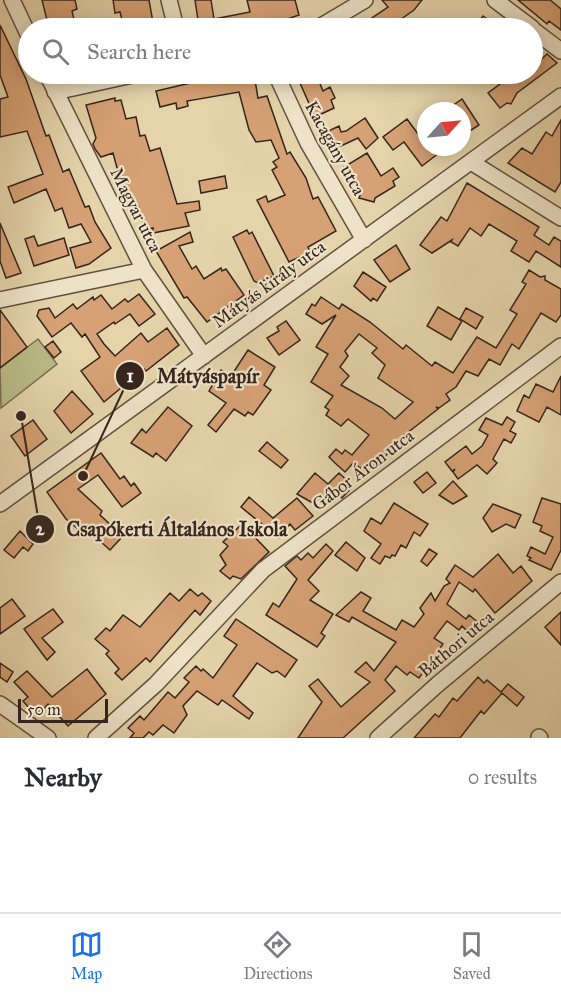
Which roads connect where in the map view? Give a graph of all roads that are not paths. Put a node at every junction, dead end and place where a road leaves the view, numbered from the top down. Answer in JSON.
{"nodes":[{"id":1,"x":12,"y":0,"type":"edge"},
{"id":2,"x":169,"y":0,"type":"edge"},
{"id":3,"x":365,"y":0,"type":"edge"},
{"id":4,"x":495,"y":0,"type":"edge"},
{"id":5,"x":20,"y":18,"type":"edge"},
{"id":6,"x":174,"y":18,"type":"edge"},
{"id":7,"x":335,"y":18,"type":"edge"},
{"id":8,"x":518,"y":18,"type":"edge"},
{"id":9,"x":543,"y":37,"type":"edge"},
{"id":10,"x":561,"y":51,"type":"edge"},
{"id":11,"x":51,"y":84,"type":"edge"},
{"id":12,"x":91,"y":84,"type":"edge"},
{"id":13,"x":281,"y":84,"type":"edge"},
{"id":14,"x":55,"y":92,"type":"junction"},
{"id":15,"x":561,"y":96,"type":"edge"},
{"id":16,"x":471,"y":162,"type":"junction"},
{"id":17,"x":561,"y":218,"type":"edge"},
{"id":18,"x":364,"y":240,"type":"junction"},
{"id":19,"x":144,"y":270,"type":"junction"},
{"id":20,"x":0,"y":300,"type":"edge"},
{"id":21,"x":561,"y":346,"type":"edge"},
{"id":22,"x":204,"y":356,"type":"junction"},
{"id":23,"x":0,"y":504,"type":"edge"},
{"id":24,"x":561,"y":582,"type":"edge"},
{"id":25,"x":0,"y":704,"type":"edge"},
{"id":26,"x":48,"y":738,"type":"edge"},
{"id":27,"x":96,"y":738,"type":"edge"},
{"id":28,"x":378,"y":738,"type":"edge"}],
"edges":[{"from":1,"to":5,"type":"street"},
{"from":2,"to":6,"type":"street"},
{"from":3,"to":7,"type":"street"},
{"from":4,"to":8,"type":"street"},
{"from":9,"to":10,"type":"street"},
{"from":11,"to":14,"type":"street","name":"Magyar utca"},
{"from":12,"to":14,"type":"street"},
{"from":13,"to":18,"type":"street","name":"Kacagány utca"},
{"from":14,"to":19,"type":"street","name":"Magyar utca"},
{"from":15,"to":16,"type":"street","name":"Mátyás király utca"},
{"from":16,"to":17,"type":"street"},
{"from":16,"to":18,"type":"street","name":"Mátyás király utca"},
{"from":18,"to":22,"type":"street","name":"Mátyás király utca"},
{"from":19,"to":20,"type":"street"},
{"from":19,"to":22,"type":"street","name":"Magyar utca"},
{"from":21,"to":27,"type":"street","name":"Gábor Áron utca"},
{"from":22,"to":23,"type":"street","name":"Mátyás király utca"},
{"from":24,"to":28,"type":"street","name":"Báthori utca"},
{"from":25,"to":26,"type":"street"}]}
